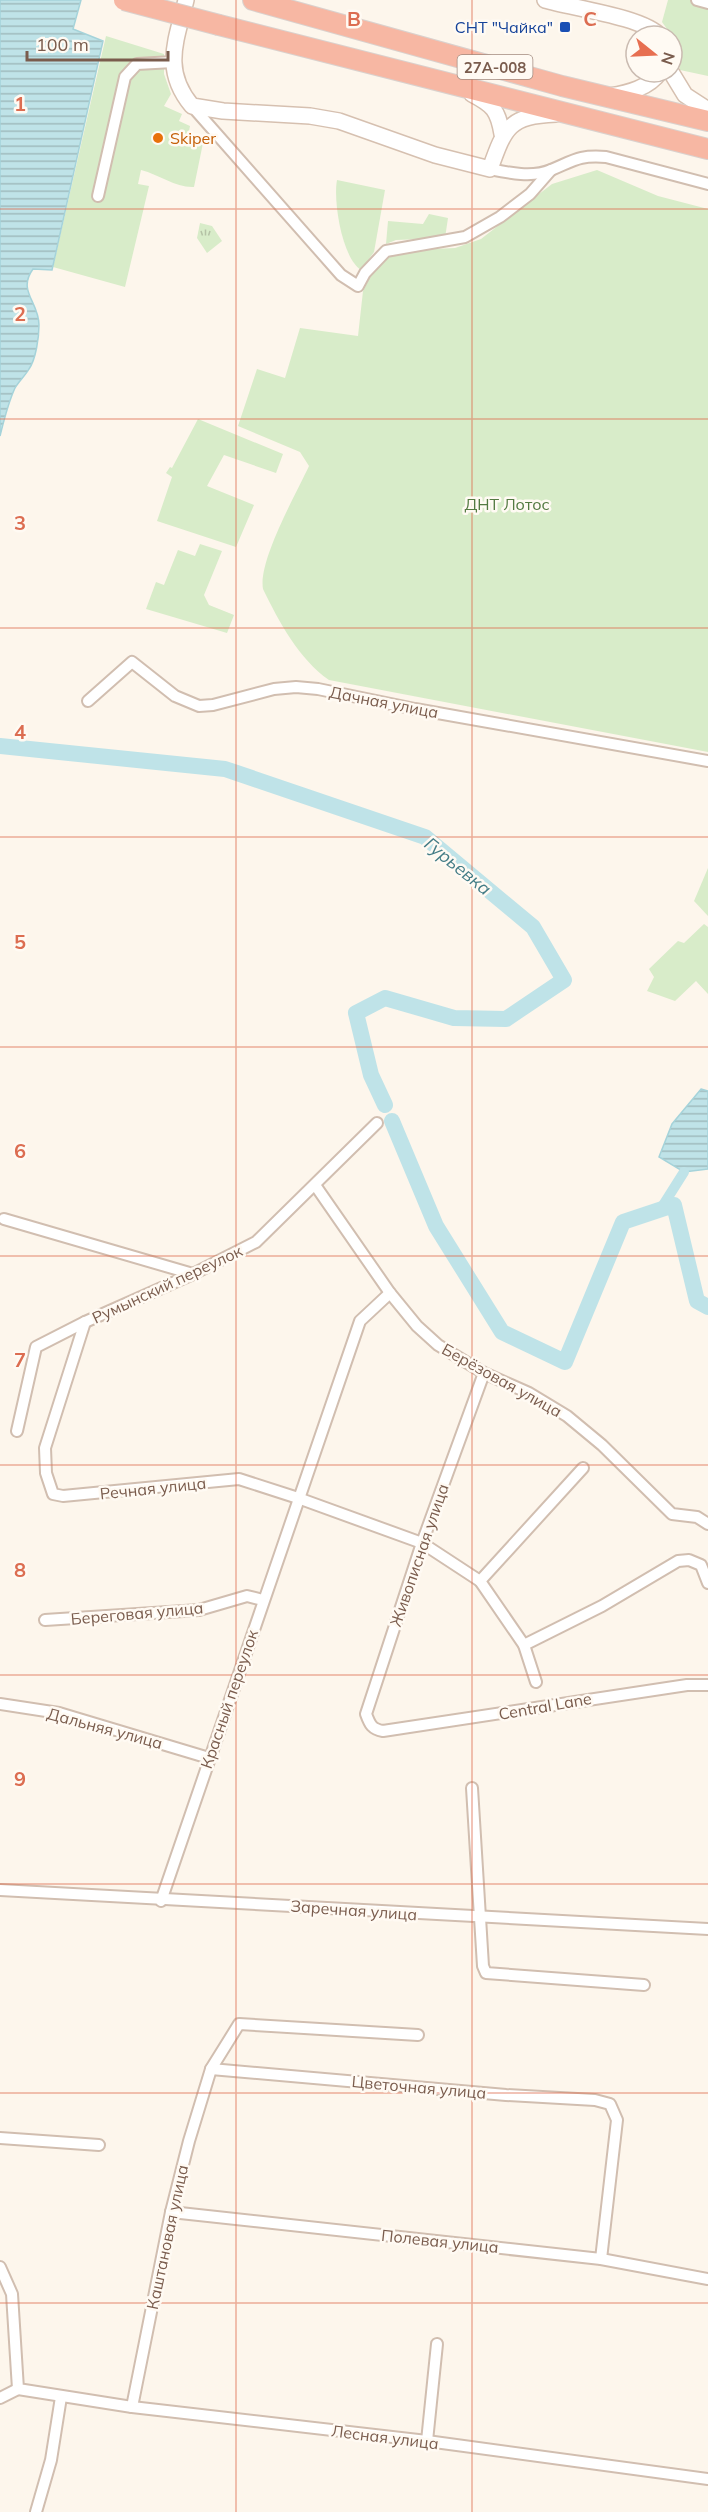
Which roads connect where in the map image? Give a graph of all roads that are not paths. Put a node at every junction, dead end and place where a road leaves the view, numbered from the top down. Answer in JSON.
{"nodes":[{"id":1,"x":124,"y":0,"type":"edge"},
{"id":2,"x":186,"y":0,"type":"edge"},
{"id":3,"x":253,"y":0,"type":"edge"},
{"id":4,"x":545,"y":0,"type":"edge"},
{"id":5,"x":697,"y":0,"type":"edge"},
{"id":6,"x":708,"y":3,"type":"edge"},
{"id":7,"x":638,"y":24,"type":"edge"},
{"id":8,"x":173,"y":62,"type":"junction"},
{"id":9,"x":452,"y":83,"type":"junction"},
{"id":10,"x":645,"y":84,"type":"edge"},
{"id":11,"x":679,"y":84,"type":"edge"},
{"id":12,"x":607,"y":97,"type":"junction"},
{"id":13,"x":192,"y":106,"type":"junction"},
{"id":14,"x":708,"y":110,"type":"edge"},
{"id":15,"x":565,"y":113,"type":"junction"},
{"id":16,"x":708,"y":121,"type":"edge"},
{"id":17,"x":502,"y":134,"type":"junction"},
{"id":18,"x":708,"y":149,"type":"edge"},
{"id":19,"x":490,"y":169,"type":"junction"},
{"id":20,"x":551,"y":170,"type":"junction"},
{"id":21,"x":708,"y":184,"type":"edge"},
{"id":22,"x":99,"y":196,"type":"dead end"},
{"id":23,"x":88,"y":701,"type":"dead end"},
{"id":24,"x":708,"y":761,"type":"edge"},
{"id":25,"x":376,"y":1123,"type":"dead end"},
{"id":26,"x":315,"y":1185,"type":"junction"},
{"id":27,"x":4,"y":1219,"type":"dead end"},
{"id":28,"x":193,"y":1274,"type":"junction"},
{"id":29,"x":390,"y":1293,"type":"junction"},
{"id":30,"x":85,"y":1322,"type":"junction"},
{"id":31,"x":483,"y":1373,"type":"junction"},
{"id":32,"x":17,"y":1431,"type":"dead end"},
{"id":33,"x":583,"y":1468,"type":"dead end"},
{"id":34,"x":298,"y":1498,"type":"junction"},
{"id":35,"x":708,"y":1524,"type":"edge"},
{"id":36,"x":422,"y":1543,"type":"junction"},
{"id":37,"x":480,"y":1581,"type":"junction"},
{"id":38,"x":708,"y":1583,"type":"edge"},
{"id":39,"x":263,"y":1600,"type":"junction"},
{"id":40,"x":45,"y":1620,"type":"dead end"},
{"id":41,"x":524,"y":1645,"type":"junction"},
{"id":42,"x":536,"y":1682,"type":"dead end"},
{"id":43,"x":708,"y":1685,"type":"edge"},
{"id":44,"x":0,"y":1704,"type":"edge"},
{"id":45,"x":383,"y":1731,"type":"joint"},
{"id":46,"x":209,"y":1758,"type":"junction"},
{"id":47,"x":472,"y":1788,"type":"dead end"},
{"id":48,"x":0,"y":1890,"type":"edge"},
{"id":49,"x":161,"y":1901,"type":"junction"},
{"id":50,"x":481,"y":1918,"type":"junction"},
{"id":51,"x":708,"y":1929,"type":"edge"},
{"id":52,"x":644,"y":1985,"type":"dead end"},
{"id":53,"x":418,"y":2035,"type":"dead end"},
{"id":54,"x":211,"y":2069,"type":"junction"},
{"id":55,"x":0,"y":2138,"type":"edge"},
{"id":56,"x":99,"y":2145,"type":"dead end"},
{"id":57,"x":171,"y":2212,"type":"junction"},
{"id":58,"x":601,"y":2259,"type":"junction"},
{"id":59,"x":0,"y":2267,"type":"edge"},
{"id":60,"x":708,"y":2278,"type":"edge"},
{"id":61,"x":437,"y":2344,"type":"dead end"},
{"id":62,"x":18,"y":2388,"type":"junction"},
{"id":63,"x":61,"y":2397,"type":"junction"},
{"id":64,"x":0,"y":2398,"type":"edge"},
{"id":65,"x":132,"y":2407,"type":"junction"},
{"id":66,"x":427,"y":2441,"type":"junction"},
{"id":67,"x":708,"y":2478,"type":"edge"},
{"id":68,"x":36,"y":2512,"type":"edge"}],
"edges":[{"from":1,"to":9,"type":"highway","number":"27А-008","bridge":true},
{"from":2,"to":8,"type":"street"},
{"from":3,"to":12,"type":"highway","number":"27А-008"},
{"from":4,"to":7,"type":"street"},
{"from":5,"to":6,"type":"street"},
{"from":8,"to":13,"type":"street"},
{"from":8,"to":22,"type":"street"},
{"from":9,"to":15,"type":"highway","number":"27А-008"},
{"from":9,"to":17,"type":"street"},
{"from":10,"to":12,"type":"street"},
{"from":11,"to":14,"type":"street"},
{"from":12,"to":16,"type":"highway","number":"27А-008"},
{"from":13,"to":19,"type":"street"},
{"from":13,"to":20,"type":"street"},
{"from":15,"to":17,"type":"street"},
{"from":15,"to":18,"type":"highway","number":"27А-008"},
{"from":17,"to":19,"type":"street"},
{"from":19,"to":20,"type":"street"},
{"from":20,"to":21,"type":"street"},
{"from":23,"to":24,"type":"street","name":"Дачная улица"},
{"from":25,"to":26,"type":"street","name":"Румынский переулок"},
{"from":26,"to":28,"type":"street","name":"Румынский переулок"},
{"from":26,"to":29,"type":"street","name":"Берёзовая улица"},
{"from":27,"to":28,"type":"street"},
{"from":28,"to":30,"type":"street","name":"Румынский переулок"},
{"from":29,"to":31,"type":"street","name":"Берёзовая улица"},
{"from":29,"to":34,"type":"street","name":"Красный переулок"},
{"from":30,"to":32,"type":"street","name":"Румынский переулок"},
{"from":30,"to":34,"type":"street","name":"Речная улица"},
{"from":31,"to":35,"type":"street","name":"Берёзовая улица"},
{"from":31,"to":36,"type":"street","name":"Живописная улица"},
{"from":33,"to":37,"type":"street"},
{"from":34,"to":36,"type":"street","name":"Речная улица"},
{"from":34,"to":39,"type":"street","name":"Красный переулок"},
{"from":36,"to":37,"type":"street","name":"Речная улица"},
{"from":36,"to":45,"type":"street","name":"Живописная улица"},
{"from":37,"to":41,"type":"street"},
{"from":38,"to":41,"type":"street"},
{"from":39,"to":40,"type":"street","name":"Береговая улица"},
{"from":39,"to":46,"type":"street","name":"Красный переулок"},
{"from":41,"to":42,"type":"street"},
{"from":43,"to":45,"type":"street","name":"Central Lane"},
{"from":44,"to":46,"type":"street","name":"Дальняя улица"},
{"from":46,"to":49,"type":"street","name":"Красный переулок"},
{"from":47,"to":50,"type":"street"},
{"from":48,"to":49,"type":"street","name":"Заречная улица"},
{"from":49,"to":50,"type":"street","name":"Заречная улица"},
{"from":50,"to":51,"type":"street","name":"Заречная улица"},
{"from":50,"to":52,"type":"street"},
{"from":53,"to":54,"type":"street","name":"Каштановая улица"},
{"from":54,"to":57,"type":"street","name":"Каштановая улица"},
{"from":54,"to":58,"type":"street","name":"Цветочная улица"},
{"from":55,"to":56,"type":"street"},
{"from":57,"to":58,"type":"street","name":"Полевая улица"},
{"from":57,"to":65,"type":"street","name":"Каштановая улица"},
{"from":58,"to":60,"type":"street","name":"Полевая улица"},
{"from":59,"to":62,"type":"street"},
{"from":61,"to":66,"type":"street"},
{"from":62,"to":63,"type":"street","name":"Лесная улица"},
{"from":62,"to":64,"type":"street"},
{"from":63,"to":65,"type":"street","name":"Лесная улица"},
{"from":63,"to":68,"type":"street"},
{"from":65,"to":66,"type":"street","name":"Лесная улица"},
{"from":66,"to":67,"type":"street","name":"Лесная улица"}]}
